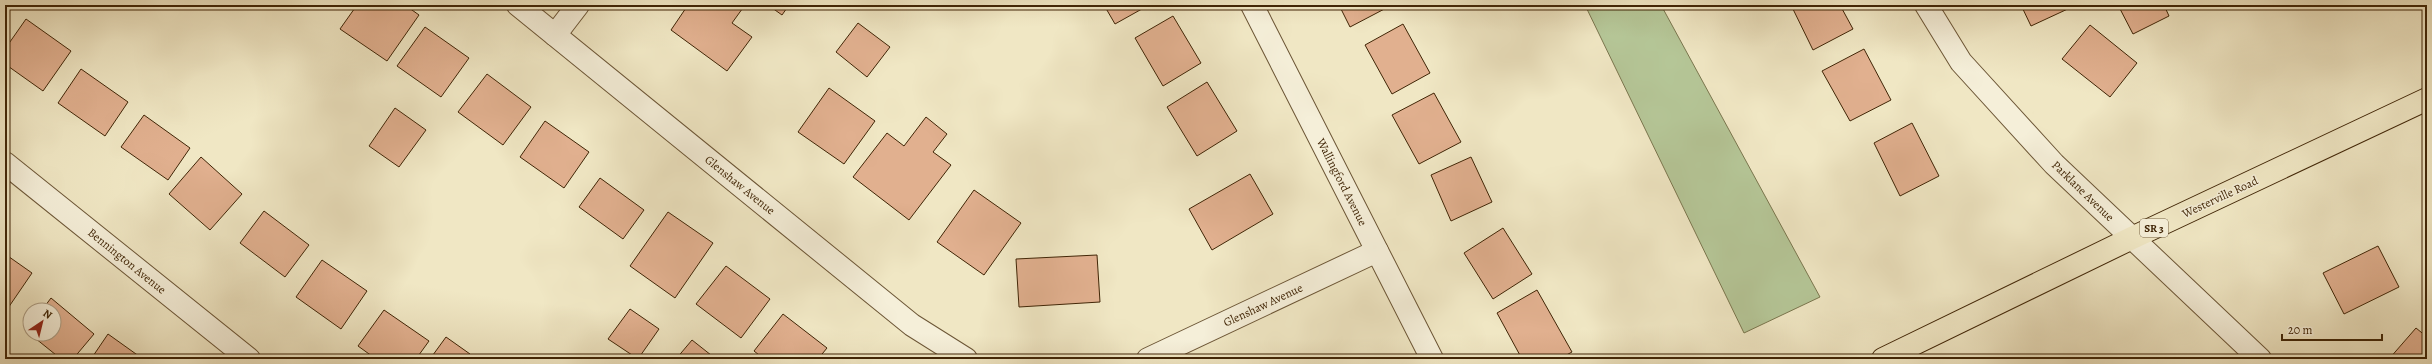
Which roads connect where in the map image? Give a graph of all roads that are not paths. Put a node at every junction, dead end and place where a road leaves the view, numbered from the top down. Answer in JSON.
{"nodes":[{"id":1,"x":518,"y":5,"type":"edge"},
{"id":2,"x":578,"y":5,"type":"edge"},
{"id":3,"x":1252,"y":5,"type":"edge"},
{"id":4,"x":1926,"y":5,"type":"edge"},
{"id":5,"x":555,"y":35,"type":"junction"},
{"id":6,"x":2427,"y":99,"type":"edge"},
{"id":7,"x":5,"y":163,"type":"edge"},
{"id":8,"x":2132,"y":238,"type":"junction"},
{"id":9,"x":1377,"y":251,"type":"junction"},
{"id":10,"x":249,"y":359,"type":"edge"},
{"id":11,"x":966,"y":359,"type":"edge"},
{"id":12,"x":1148,"y":359,"type":"edge"},
{"id":13,"x":1432,"y":359,"type":"edge"},
{"id":14,"x":1883,"y":359,"type":"edge"},
{"id":15,"x":2260,"y":359,"type":"edge"}],
"edges":[{"from":1,"to":5,"type":"street","name":"Glenshaw Avenue"},
{"from":2,"to":5,"type":"street"},
{"from":3,"to":9,"type":"street","name":"Wallingford Avenue"},
{"from":4,"to":8,"type":"street","name":"Parklane Avenue"},
{"from":5,"to":11,"type":"street","name":"Glenshaw Avenue"},
{"from":6,"to":8,"type":"main road","name":"Westerville Road","number":"SR 3"},
{"from":7,"to":10,"type":"street","name":"Bennington Avenue"},
{"from":8,"to":14,"type":"main road","name":"Westerville Road","number":"SR 3"},
{"from":8,"to":15,"type":"street","name":"Parklane Avenue"},
{"from":9,"to":12,"type":"street","name":"Glenshaw Avenue"},
{"from":9,"to":13,"type":"street","name":"Wallingford Avenue"}]}
